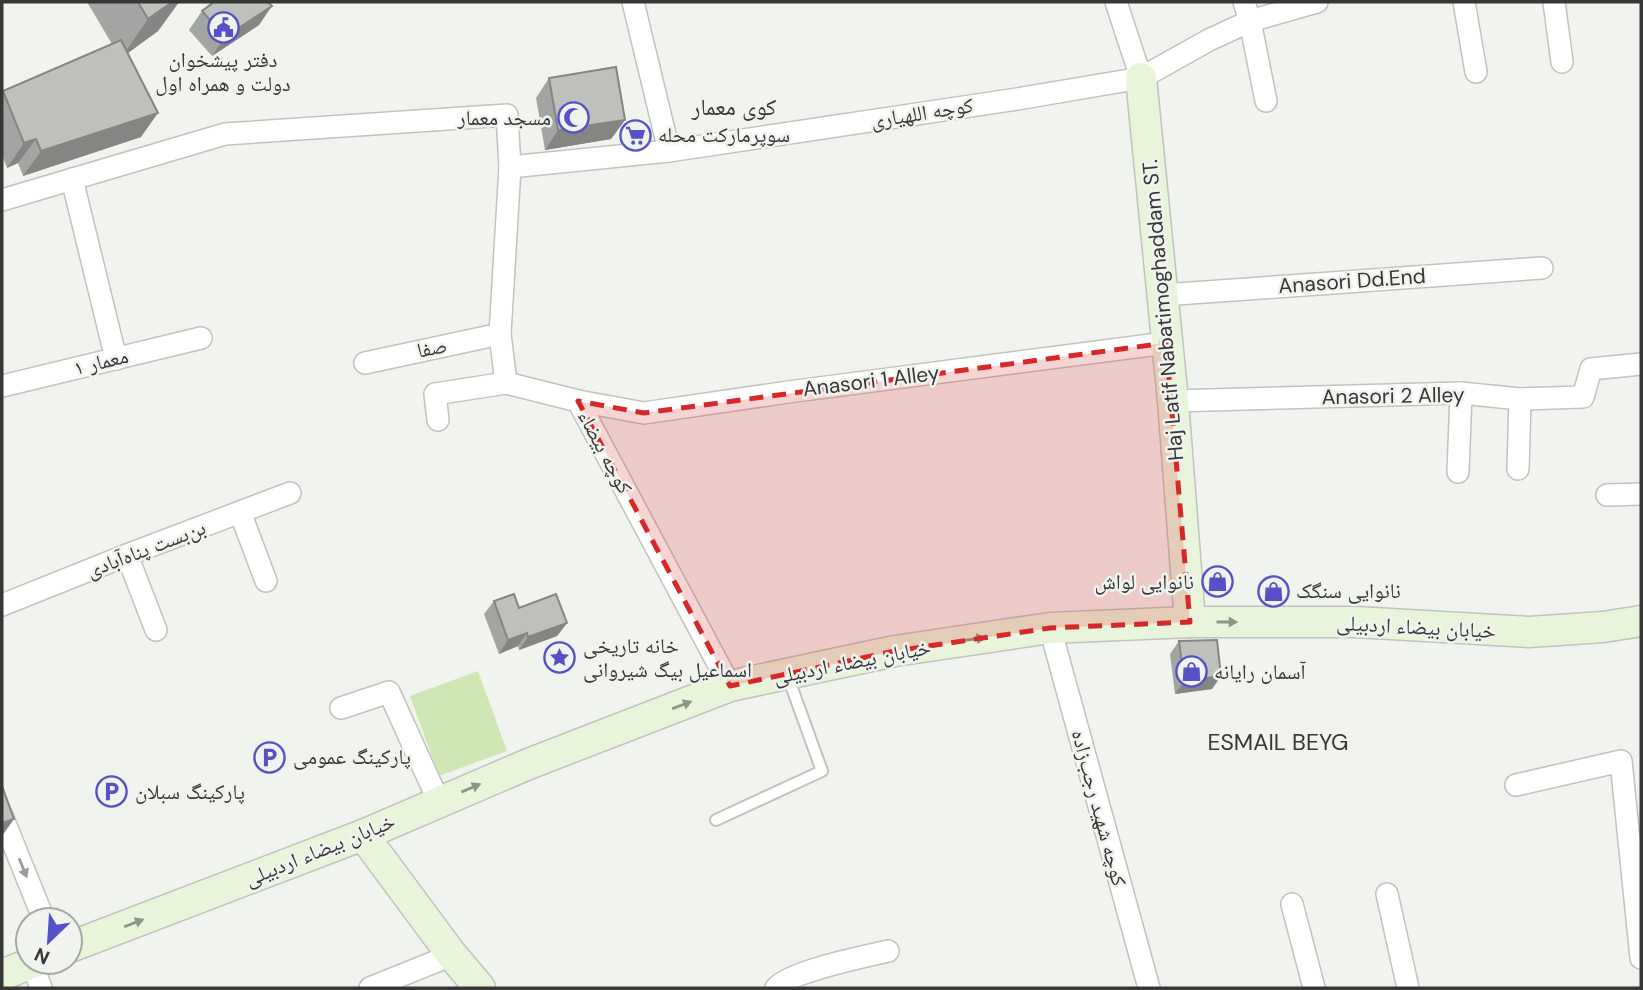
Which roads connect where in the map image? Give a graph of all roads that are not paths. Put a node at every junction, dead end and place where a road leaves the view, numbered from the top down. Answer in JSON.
{"nodes":[{"id":1,"x":633,"y":2,"type":"edge"},
{"id":2,"x":1116,"y":2,"type":"edge"},
{"id":3,"x":1317,"y":2,"type":"edge"},
{"id":4,"x":1464,"y":2,"type":"edge"},
{"id":5,"x":1554,"y":2,"type":"edge"},
{"id":6,"x":1247,"y":11,"type":"edge"},
{"id":7,"x":1562,"y":62,"type":"dead end"},
{"id":8,"x":1476,"y":72,"type":"dead end"},
{"id":9,"x":1141,"y":78,"type":"junction"},
{"id":10,"x":1266,"y":101,"type":"dead end"},
{"id":11,"x":669,"y":151,"type":"junction"},
{"id":12,"x":510,"y":167,"type":"junction"},
{"id":13,"x":72,"y":179,"type":"junction"},
{"id":14,"x":2,"y":200,"type":"edge"},
{"id":15,"x":1542,"y":268,"type":"dead end"},
{"id":16,"x":1163,"y":295,"type":"junction"},
{"id":17,"x":500,"y":334,"type":"junction"},
{"id":18,"x":201,"y":338,"type":"dead end"},
{"id":19,"x":1166,"y":343,"type":"junction"},
{"id":20,"x":116,"y":359,"type":"junction"},
{"id":21,"x":365,"y":363,"type":"dead end"},
{"id":22,"x":1641,"y":364,"type":"edge"},
{"id":23,"x":506,"y":383,"type":"junction"},
{"id":24,"x":2,"y":386,"type":"edge"},
{"id":25,"x":1461,"y":393,"type":"junction"},
{"id":26,"x":1520,"y":400,"type":"junction"},
{"id":27,"x":578,"y":401,"type":"junction"},
{"id":28,"x":1173,"y":401,"type":"junction"},
{"id":29,"x":438,"y":420,"type":"dead end"},
{"id":30,"x":1518,"y":469,"type":"dead end"},
{"id":31,"x":1458,"y":472,"type":"dead end"},
{"id":32,"x":290,"y":493,"type":"dead end"},
{"id":33,"x":1641,"y":494,"type":"edge"},
{"id":34,"x":1607,"y":495,"type":"dead end"},
{"id":35,"x":240,"y":512,"type":"junction"},
{"id":36,"x":127,"y":555,"type":"junction"},
{"id":37,"x":266,"y":581,"type":"dead end"},
{"id":38,"x":2,"y":605,"type":"edge"},
{"id":39,"x":1641,"y":621,"type":"edge"},
{"id":40,"x":1190,"y":622,"type":"junction"},
{"id":41,"x":1050,"y":628,"type":"junction"},
{"id":42,"x":156,"y":630,"type":"dead end"},
{"id":43,"x":788,"y":674,"type":"junction"},
{"id":44,"x":730,"y":686,"type":"junction"},
{"id":45,"x":341,"y":708,"type":"dead end"},
{"id":46,"x":1516,"y":785,"type":"dead end"},
{"id":47,"x":439,"y":802,"type":"junction"},
{"id":48,"x":2,"y":816,"type":"edge"},
{"id":49,"x":716,"y":820,"type":"dead end"},
{"id":50,"x":363,"y":835,"type":"junction"},
{"id":51,"x":1387,"y":894,"type":"dead end"},
{"id":52,"x":1292,"y":904,"type":"dead end"},
{"id":53,"x":38,"y":906,"type":"edge"},
{"id":54,"x":84,"y":942,"type":"edge"},
{"id":55,"x":888,"y":951,"type":"dead end"},
{"id":56,"x":452,"y":955,"type":"junction"},
{"id":57,"x":1641,"y":958,"type":"edge"},
{"id":58,"x":370,"y":988,"type":"edge"},
{"id":59,"x":480,"y":988,"type":"edge"},
{"id":60,"x":776,"y":988,"type":"edge"},
{"id":61,"x":1149,"y":988,"type":"edge"},
{"id":62,"x":1314,"y":988,"type":"edge"},
{"id":63,"x":1408,"y":988,"type":"edge"}],
"edges":[{"from":1,"to":11,"type":"street"},
{"from":2,"to":9,"type":"street","name":"Haj Latif Nabatimoghaddam ST."},
{"from":3,"to":6,"type":"street","name":"کوچه اللهیاری"},
{"from":4,"to":8,"type":"street"},
{"from":5,"to":7,"type":"street"},
{"from":6,"to":9,"type":"street","name":"کوچه اللهیاری"},
{"from":6,"to":10,"type":"street"},
{"from":9,"to":11,"type":"street","name":"کوچه اللهیاری"},
{"from":9,"to":16,"type":"street","name":"Haj Latif Nabatimoghaddam ST."},
{"from":11,"to":12,"type":"street","name":"کوچه اللهیاری"},
{"from":12,"to":13,"type":"street"},
{"from":12,"to":17,"type":"street"},
{"from":13,"to":14,"type":"street"},
{"from":13,"to":20,"type":"street"},
{"from":15,"to":16,"type":"street","name":"Anasori Dd.End"},
{"from":16,"to":19,"type":"street","name":"Haj Latif Nabatimoghaddam ST."},
{"from":17,"to":21,"type":"street","name":"صفا"},
{"from":17,"to":23,"type":"street"},
{"from":18,"to":20,"type":"street","name":"معمار ۱"},
{"from":19,"to":27,"type":"street","name":"Anasori 1 Alley"},
{"from":19,"to":28,"type":"street","name":"Haj Latif Nabatimoghaddam ST."},
{"from":20,"to":24,"type":"street","name":"معمار ۱"},
{"from":22,"to":26,"type":"street","name":"Anasori 2 Alley"},
{"from":23,"to":27,"type":"street","name":"کوچه بیضاء"},
{"from":23,"to":29,"type":"street"},
{"from":25,"to":26,"type":"street","name":"Anasori 2 Alley"},
{"from":25,"to":28,"type":"street","name":"Anasori 2 Alley"},
{"from":25,"to":31,"type":"street"},
{"from":26,"to":30,"type":"street"},
{"from":27,"to":44,"type":"street","name":"کوچه بیضاء"},
{"from":28,"to":40,"type":"street","name":"Haj Latif Nabatimoghaddam ST."},
{"from":32,"to":35,"type":"street","name":"بن‌بست پناه‌آبادی"},
{"from":33,"to":34,"type":"street"},
{"from":35,"to":36,"type":"street","name":"بن‌بست پناه‌آبادی"},
{"from":35,"to":37,"type":"street"},
{"from":36,"to":38,"type":"street","name":"بن‌بست پناه‌آبادی"},
{"from":36,"to":42,"type":"street"},
{"from":40,"to":39,"type":"street","name":"خیابان بیضاء اردبیلی","one_way":true},
{"from":40,"to":41,"type":"street","name":"خیابان بیضاء اردبیلی"},
{"from":43,"to":41,"type":"street","name":"خیابان بیضاء اردبیلی","one_way":true},
{"from":41,"to":61,"type":"street","name":"کوچه شهید رجب‌زاده"},
{"from":43,"to":44,"type":"street","name":"خیابان بیضاء اردبیلی"},
{"from":43,"to":49,"type":"lane"},
{"from":47,"to":44,"type":"street","name":"خیابان بیضاء اردبیلی","one_way":true},
{"from":45,"to":47,"type":"street"},
{"from":46,"to":57,"type":"street"},
{"from":47,"to":50,"type":"street","name":"خیابان بیضاء اردبیلی"},
{"from":48,"to":53,"type":"street","one_way":true},
{"from":54,"to":50,"type":"street","name":"خیابان بیضاء اردبیلی","one_way":true},
{"from":50,"to":56,"type":"street"},
{"from":51,"to":63,"type":"street"},
{"from":52,"to":62,"type":"street"},
{"from":55,"to":60,"type":"street"},
{"from":56,"to":58,"type":"street"},
{"from":56,"to":59,"type":"street"}]}
